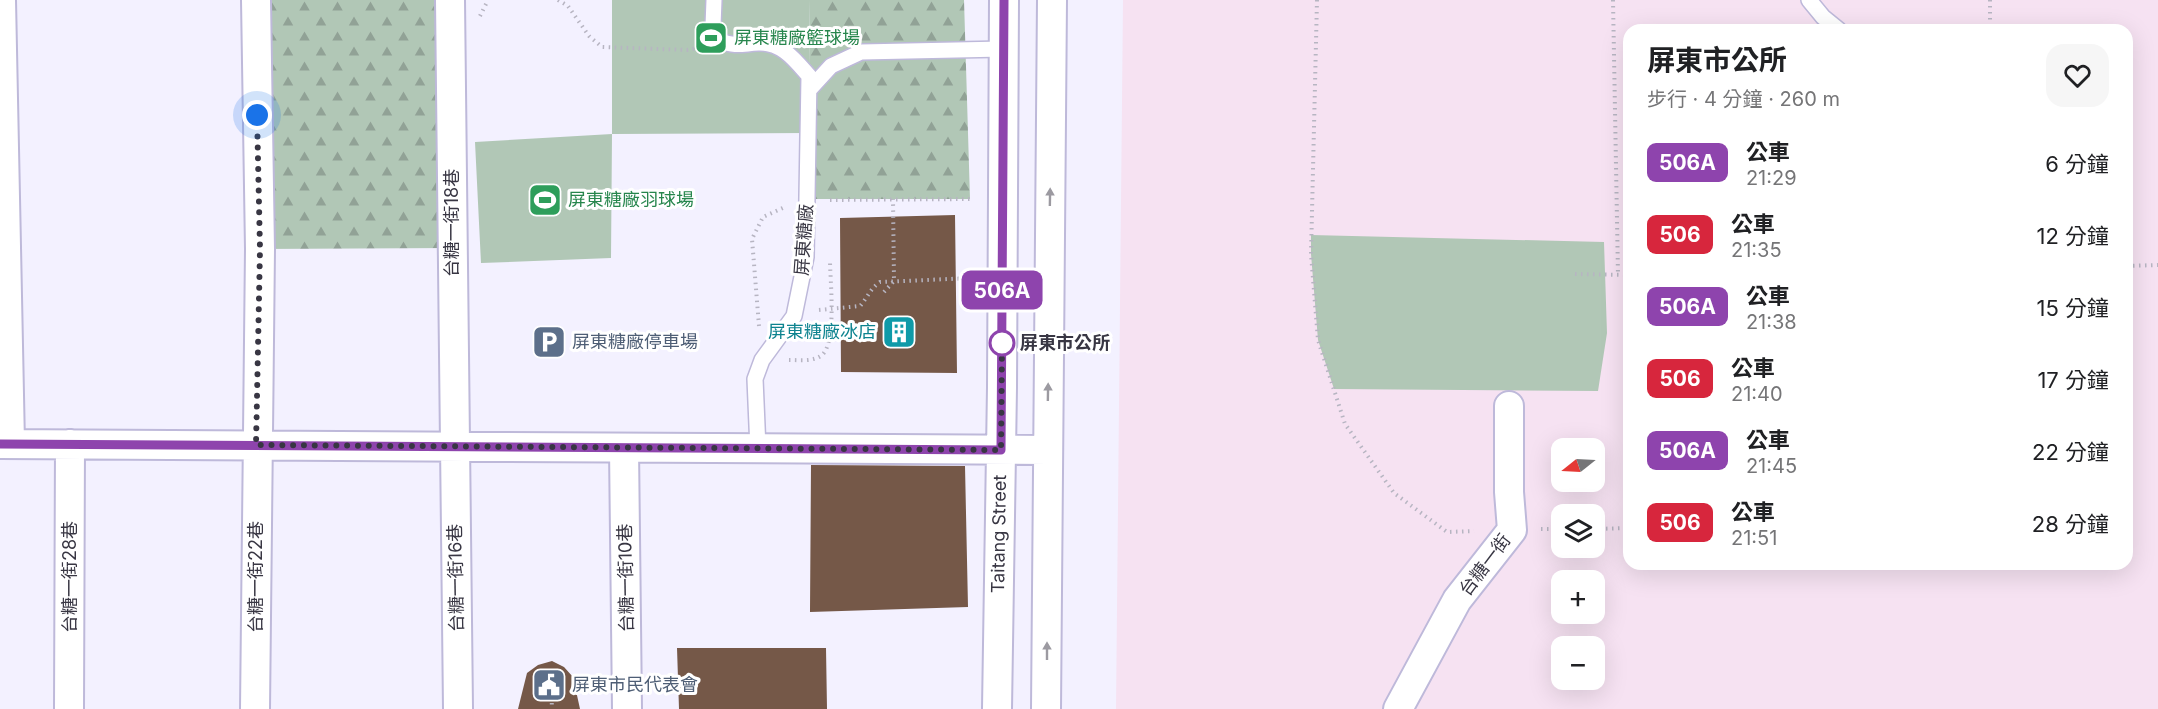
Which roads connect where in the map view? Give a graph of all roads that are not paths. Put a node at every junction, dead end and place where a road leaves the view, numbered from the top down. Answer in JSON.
{"nodes":[{"id":1,"x":1,"y":0,"type":"edge"},
{"id":2,"x":256,"y":0,"type":"edge"},
{"id":3,"x":450,"y":0,"type":"edge"},
{"id":4,"x":714,"y":0,"type":"edge"},
{"id":5,"x":1004,"y":0,"type":"edge"},
{"id":6,"x":1052,"y":0,"type":"edge"},
{"id":7,"x":1809,"y":0,"type":"edge"},
{"id":8,"x":1832,"y":24,"type":"edge"},
{"id":9,"x":1003,"y":49,"type":"junction"},
{"id":10,"x":809,"y":90,"type":"junction"},
{"id":11,"x":1509,"y":405,"type":"dead end"},
{"id":12,"x":5,"y":444,"type":"edge"},
{"id":13,"x":70,"y":444,"type":"junction"},
{"id":14,"x":256,"y":445,"type":"junction"},
{"id":15,"x":454,"y":446,"type":"junction"},
{"id":16,"x":624,"y":448,"type":"junction"},
{"id":17,"x":758,"y":449,"type":"junction"},
{"id":18,"x":1001,"y":450,"type":"junction"},
{"id":19,"x":1048,"y":450,"type":"junction"},
{"id":20,"x":69,"y":709,"type":"edge"},
{"id":21,"x":255,"y":709,"type":"edge"},
{"id":22,"x":458,"y":709,"type":"edge"},
{"id":23,"x":627,"y":709,"type":"edge"},
{"id":24,"x":997,"y":709,"type":"edge"},
{"id":25,"x":1046,"y":709,"type":"edge"},
{"id":26,"x":1398,"y":709,"type":"edge"}],
"edges":[{"from":1,"to":12,"type":"street"},
{"from":2,"to":14,"type":"street","name":"台糖一街22巷"},
{"from":3,"to":15,"type":"street","name":"台糖一街18巷"},
{"from":4,"to":10,"type":"lane","name":"屏東糖廠"},
{"from":5,"to":9,"type":"street","name":"Taitang Street"},
{"from":19,"to":6,"type":"street","one_way":true},
{"from":7,"to":8,"type":"lane"},
{"from":9,"to":10,"type":"lane"},
{"from":9,"to":18,"type":"street","name":"Taitang Street"},
{"from":10,"to":17,"type":"lane","name":"屏東糖廠"},
{"from":11,"to":26,"type":"street","name":"台糖一街"},
{"from":12,"to":13,"type":"street"},
{"from":13,"to":14,"type":"street"},
{"from":13,"to":20,"type":"street","name":"台糖一街28巷"},
{"from":14,"to":15,"type":"street"},
{"from":14,"to":21,"type":"street","name":"台糖一街22巷"},
{"from":15,"to":16,"type":"street"},
{"from":15,"to":22,"type":"street","name":"台糖一街16巷"},
{"from":16,"to":17,"type":"street"},
{"from":16,"to":23,"type":"street","name":"台糖一街10巷"},
{"from":17,"to":18,"type":"street"},
{"from":18,"to":19,"type":"street"},
{"from":18,"to":24,"type":"street","name":"Taitang Street"},
{"from":25,"to":19,"type":"street","one_way":true}]}
